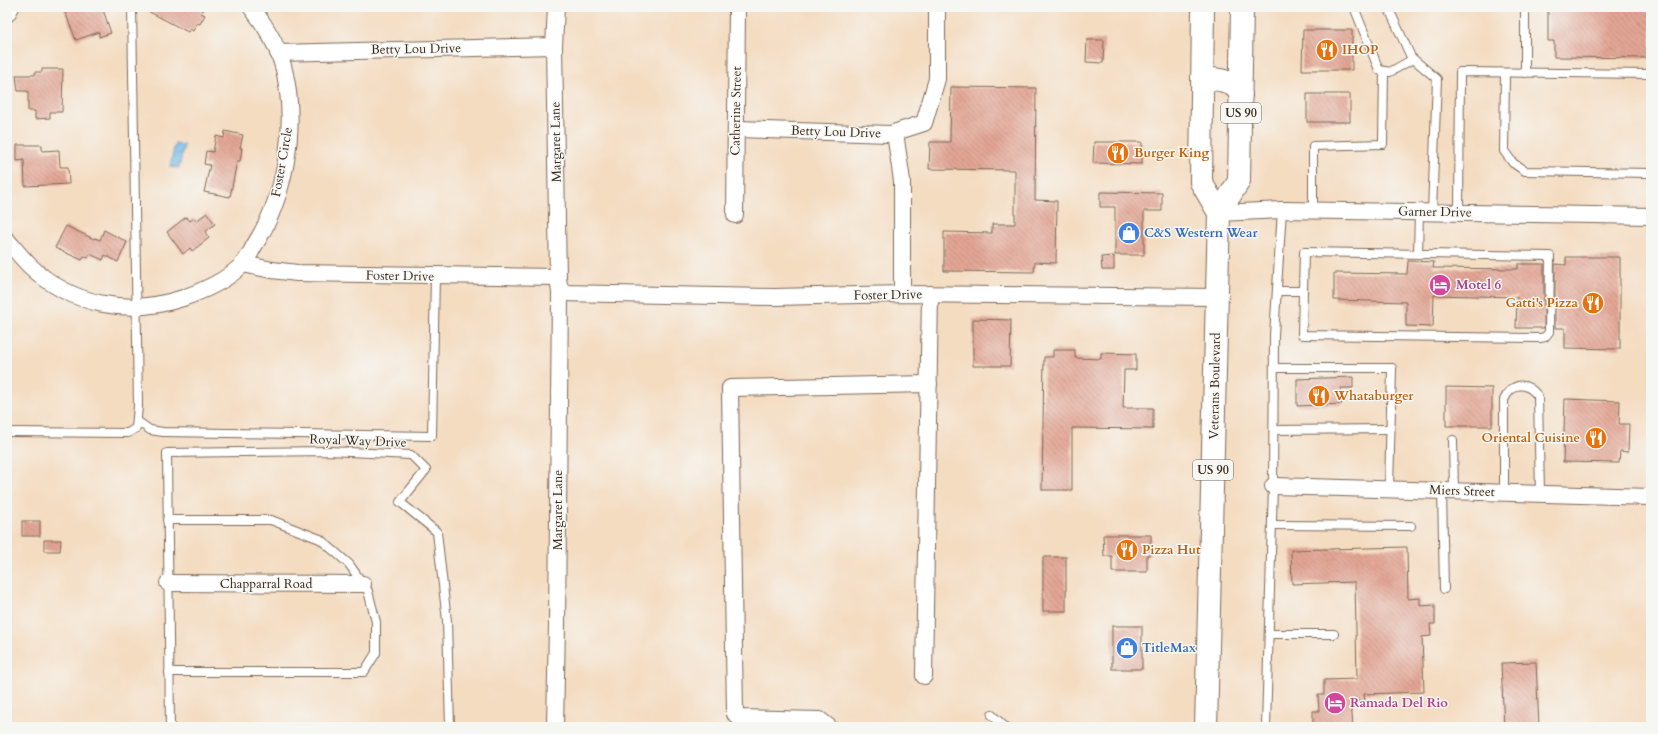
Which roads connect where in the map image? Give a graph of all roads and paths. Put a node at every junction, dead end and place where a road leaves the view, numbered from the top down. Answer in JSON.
{"nodes":[{"id":1,"x":11,"y":7,"type":"edge"},
{"id":2,"x":132,"y":7,"type":"edge"},
{"id":3,"x":251,"y":7,"type":"edge"},
{"id":4,"x":556,"y":7,"type":"edge"},
{"id":5,"x":737,"y":7,"type":"edge"},
{"id":6,"x":937,"y":7,"type":"edge"},
{"id":7,"x":1203,"y":7,"type":"edge"},
{"id":8,"x":1242,"y":7,"type":"edge"},
{"id":9,"x":1354,"y":7,"type":"edge"},
{"id":10,"x":1388,"y":7,"type":"edge"},
{"id":11,"x":1525,"y":7,"type":"edge"},
{"id":12,"x":7,"y":14,"type":"edge"},
{"id":13,"x":554,"y":46,"type":"junction"},
{"id":14,"x":278,"y":53,"type":"junction"},
{"id":15,"x":1413,"y":59,"type":"junction"},
{"id":16,"x":1384,"y":71,"type":"junction"},
{"id":17,"x":1505,"y":73,"type":"junction"},
{"id":18,"x":1526,"y":73,"type":"junction"},
{"id":19,"x":1651,"y":74,"type":"edge"},
{"id":20,"x":1202,"y":78,"type":"junction"},
{"id":21,"x":1241,"y":95,"type":"junction"},
{"id":22,"x":736,"y":129,"type":"junction"},
{"id":23,"x":895,"y":133,"type":"junction"},
{"id":24,"x":1651,"y":173,"type":"edge"},
{"id":25,"x":1282,"y":210,"type":"junction"},
{"id":26,"x":1314,"y":210,"type":"junction"},
{"id":27,"x":1426,"y":212,"type":"junction"},
{"id":28,"x":1219,"y":213,"type":"junction"},
{"id":29,"x":1459,"y":213,"type":"junction"},
{"id":30,"x":735,"y":215,"type":"dead end"},
{"id":31,"x":1651,"y":216,"type":"edge"},
{"id":32,"x":7,"y":240,"type":"edge"},
{"id":33,"x":1418,"y":254,"type":"junction"},
{"id":34,"x":243,"y":264,"type":"junction"},
{"id":35,"x":435,"y":276,"type":"junction"},
{"id":36,"x":559,"y":285,"type":"junction"},
{"id":37,"x":1277,"y":291,"type":"junction"},
{"id":38,"x":1303,"y":291,"type":"junction"},
{"id":39,"x":902,"y":294,"type":"junction"},
{"id":40,"x":930,"y":294,"type":"junction"},
{"id":41,"x":1217,"y":297,"type":"junction"},
{"id":42,"x":136,"y":308,"type":"junction"},
{"id":43,"x":1274,"y":368,"type":"junction"},
{"id":44,"x":929,"y":384,"type":"junction"},
{"id":45,"x":137,"y":421,"type":"junction"},
{"id":46,"x":1390,"y":429,"type":"junction"},
{"id":47,"x":1274,"y":430,"type":"junction"},
{"id":48,"x":7,"y":432,"type":"edge"},
{"id":49,"x":1453,"y":440,"type":"dead end"},
{"id":50,"x":1273,"y":486,"type":"junction"},
{"id":51,"x":1389,"y":489,"type":"junction"},
{"id":52,"x":1448,"y":491,"type":"junction"},
{"id":53,"x":1504,"y":492,"type":"junction"},
{"id":54,"x":1540,"y":493,"type":"junction"},
{"id":55,"x":1651,"y":497,"type":"edge"},
{"id":56,"x":168,"y":520,"type":"junction"},
{"id":57,"x":1272,"y":525,"type":"junction"},
{"id":58,"x":1412,"y":526,"type":"dead end"},
{"id":59,"x":168,"y":583,"type":"junction"},
{"id":60,"x":363,"y":584,"type":"junction"},
{"id":61,"x":1444,"y":589,"type":"dead end"},
{"id":62,"x":1269,"y":634,"type":"junction"},
{"id":63,"x":1334,"y":634,"type":"dead end"},
{"id":64,"x":169,"y":672,"type":"junction"},
{"id":65,"x":924,"y":676,"type":"dead end"},
{"id":66,"x":992,"y":715,"type":"dead end"},
{"id":67,"x":170,"y":727,"type":"edge"},
{"id":68,"x":450,"y":727,"type":"edge"},
{"id":69,"x":555,"y":727,"type":"edge"},
{"id":70,"x":829,"y":727,"type":"edge"},
{"id":71,"x":1005,"y":727,"type":"edge"},
{"id":72,"x":1206,"y":727,"type":"edge"},
{"id":73,"x":1266,"y":727,"type":"edge"}],
"edges":[{"from":1,"to":12,"type":"street"},
{"from":2,"to":42,"type":"lane"},
{"from":3,"to":14,"type":"street","name":"Foster Circle"},
{"from":4,"to":13,"type":"street","name":"Margaret Lane"},
{"from":5,"to":22,"type":"street","name":"Catherine Street"},
{"from":6,"to":23,"type":"street"},
{"from":7,"to":20,"type":"main road","number":"US 90"},
{"from":8,"to":21,"type":"main road","number":"US 90"},
{"from":9,"to":16,"type":"lane"},
{"from":10,"to":15,"type":"lane"},
{"from":11,"to":18,"type":"lane"},
{"from":13,"to":14,"type":"street","name":"Betty Lou Drive"},
{"from":13,"to":36,"type":"street","name":"Margaret Lane"},
{"from":14,"to":34,"type":"street","name":"Foster Circle"},
{"from":15,"to":16,"type":"lane"},
{"from":15,"to":27,"type":"lane"},
{"from":16,"to":26,"type":"lane"},
{"from":17,"to":18,"type":"lane"},
{"from":17,"to":24,"type":"lane"},
{"from":17,"to":29,"type":"lane"},
{"from":18,"to":19,"type":"lane"},
{"from":20,"to":21,"type":"main road"},
{"from":20,"to":28,"type":"main road","number":"US 90"},
{"from":21,"to":28,"type":"main road","number":"US 90"},
{"from":22,"to":23,"type":"street","name":"Betty Lou Drive"},
{"from":22,"to":30,"type":"street","name":"Catherine Street"},
{"from":23,"to":39,"type":"street","name":"Betty Lou Drive"},
{"from":25,"to":26,"type":"street","name":"Garner Drive"},
{"from":25,"to":28,"type":"street","name":"Garner Drive"},
{"from":25,"to":37,"type":"lane"},
{"from":26,"to":27,"type":"street","name":"Garner Drive"},
{"from":27,"to":29,"type":"street","name":"Garner Drive"},
{"from":27,"to":33,"type":"lane"},
{"from":28,"to":41,"type":"main road","name":"Veterans Boulevard","number":"US 90"},
{"from":29,"to":31,"type":"street","name":"Garner Drive"},
{"from":32,"to":42,"type":"street","name":"Foster Circle"},
{"from":33,"to":38,"type":"lane"},
{"from":33,"to":38,"type":"lane"},
{"from":34,"to":35,"type":"street","name":"Foster Drive"},
{"from":34,"to":42,"type":"street","name":"Foster Circle"},
{"from":35,"to":36,"type":"street","name":"Foster Drive"},
{"from":35,"to":45,"type":"lane"},
{"from":36,"to":39,"type":"street","name":"Foster Drive"},
{"from":36,"to":69,"type":"street","name":"Margaret Lane"},
{"from":37,"to":38,"type":"lane"},
{"from":37,"to":43,"type":"lane"},
{"from":39,"to":40,"type":"street","name":"Foster Drive"},
{"from":40,"to":41,"type":"street","name":"Foster Drive"},
{"from":40,"to":44,"type":"street"},
{"from":41,"to":72,"type":"main road","name":"Veterans Boulevard","number":"US 90"},
{"from":42,"to":45,"type":"lane"},
{"from":43,"to":46,"type":"lane"},
{"from":43,"to":47,"type":"lane"},
{"from":44,"to":65,"type":"street"},
{"from":44,"to":70,"type":"street"},
{"from":45,"to":48,"type":"lane"},
{"from":46,"to":47,"type":"lane"},
{"from":46,"to":51,"type":"lane"},
{"from":47,"to":50,"type":"lane"},
{"from":49,"to":52,"type":"lane"},
{"from":50,"to":51,"type":"street","name":"Miers Street"},
{"from":50,"to":57,"type":"lane"},
{"from":51,"to":52,"type":"street","name":"Miers Street"},
{"from":52,"to":53,"type":"street","name":"Miers Street"},
{"from":52,"to":61,"type":"lane"},
{"from":53,"to":54,"type":"street","name":"Miers Street"},
{"from":53,"to":54,"type":"lane"},
{"from":54,"to":55,"type":"street","name":"Miers Street"},
{"from":56,"to":59,"type":"lane"},
{"from":56,"to":60,"type":"lane"},
{"from":56,"to":68,"type":"lane","name":"Royal Way Drive"},
{"from":57,"to":58,"type":"lane"},
{"from":57,"to":62,"type":"lane"},
{"from":59,"to":60,"type":"street","name":"Chapparral Road"},
{"from":59,"to":64,"type":"lane"},
{"from":60,"to":64,"type":"lane"},
{"from":62,"to":63,"type":"lane"},
{"from":62,"to":73,"type":"lane"},
{"from":64,"to":67,"type":"lane"},
{"from":66,"to":71,"type":"lane"}]}
